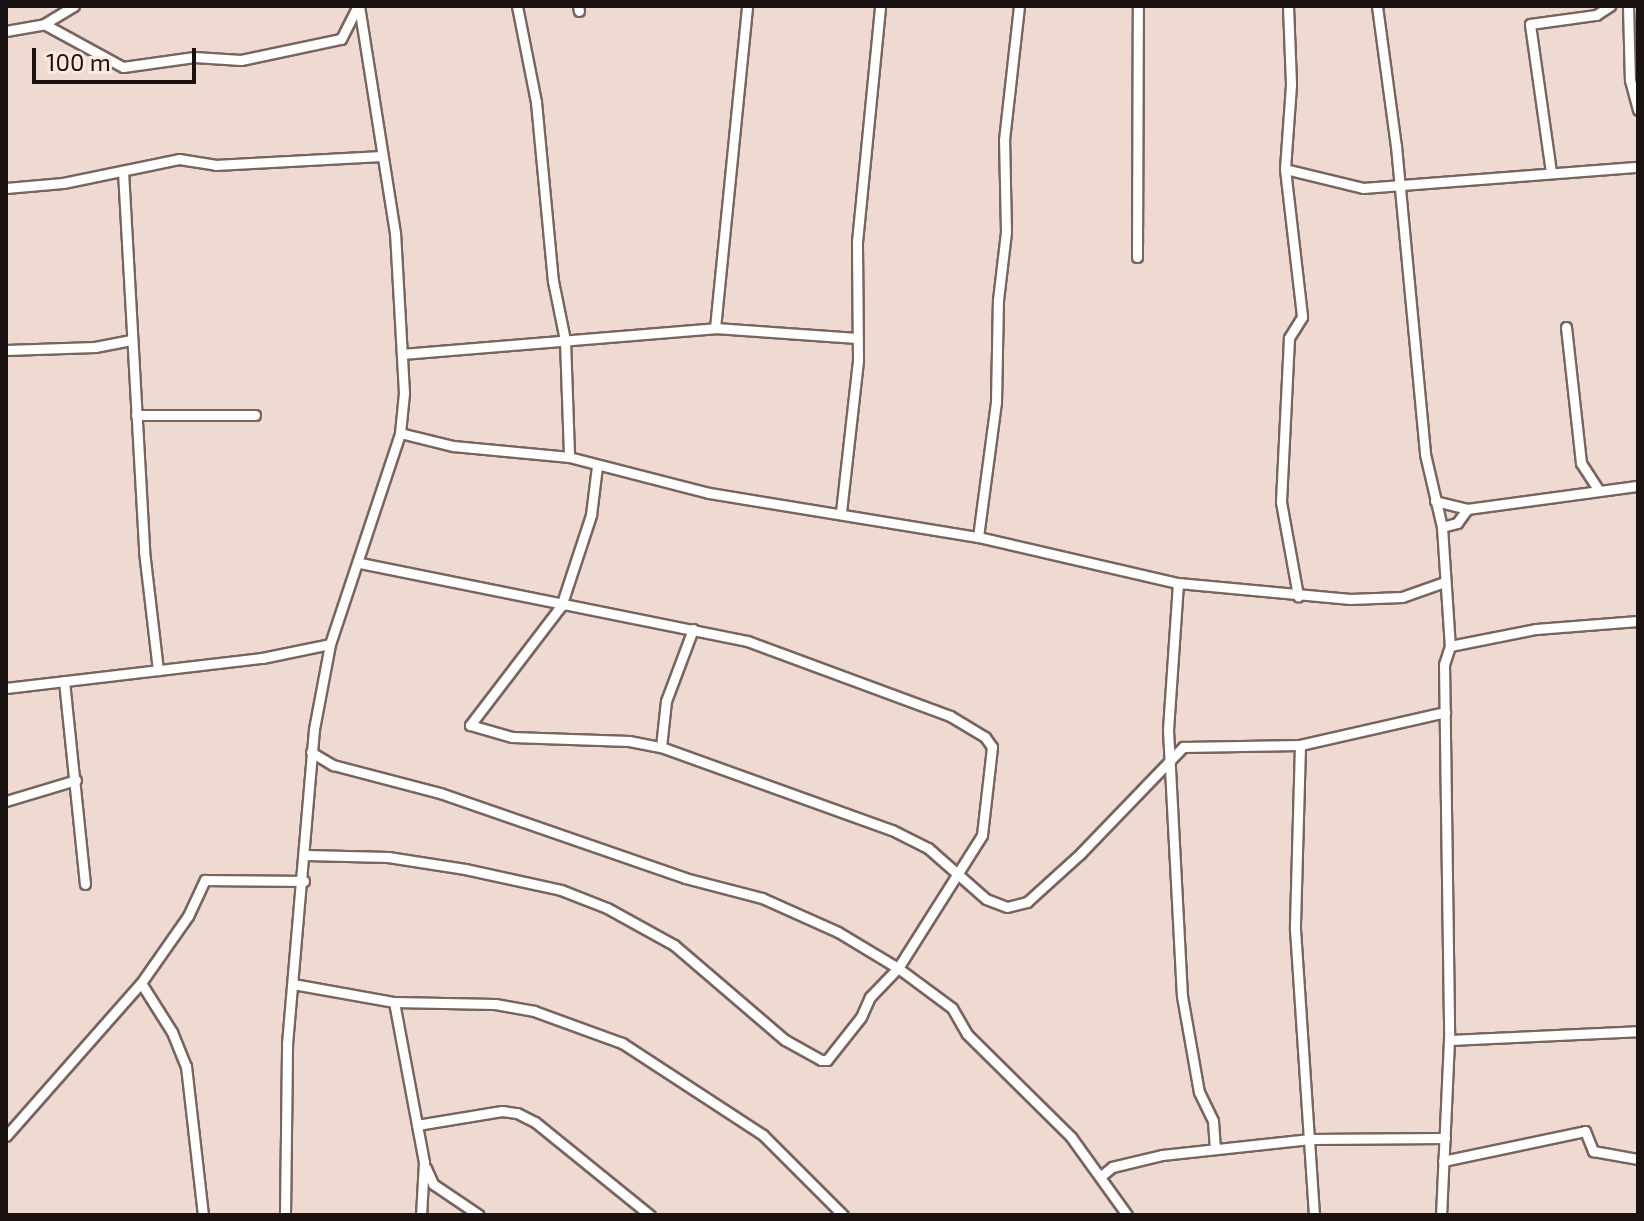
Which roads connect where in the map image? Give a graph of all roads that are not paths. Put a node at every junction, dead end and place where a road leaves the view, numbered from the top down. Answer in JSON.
{"nodes":[{"id":1,"x":74,"y":6,"type":"edge"},
{"id":2,"x":359,"y":6,"type":"edge"},
{"id":3,"x":517,"y":6,"type":"edge"},
{"id":4,"x":747,"y":6,"type":"edge"},
{"id":5,"x":880,"y":6,"type":"edge"},
{"id":6,"x":1019,"y":6,"type":"edge"},
{"id":7,"x":1138,"y":6,"type":"edge"},
{"id":8,"x":1288,"y":6,"type":"edge"},
{"id":9,"x":1377,"y":6,"type":"edge"},
{"id":10,"x":1610,"y":6,"type":"edge"},
{"id":11,"x":1628,"y":6,"type":"edge"},
{"id":12,"x":44,"y":24,"type":"junction"},
{"id":13,"x":6,"y":31,"type":"edge"},
{"id":14,"x":1638,"y":50,"type":"edge"},
{"id":15,"x":1629,"y":58,"type":"junction"},
{"id":16,"x":1638,"y":110,"type":"edge"},
{"id":17,"x":382,"y":156,"type":"junction"},
{"id":18,"x":1638,"y":167,"type":"edge"},
{"id":19,"x":1285,"y":169,"type":"junction"},
{"id":20,"x":123,"y":171,"type":"junction"},
{"id":21,"x":1551,"y":172,"type":"junction"},
{"id":22,"x":1399,"y":186,"type":"junction"},
{"id":23,"x":6,"y":188,"type":"edge"},
{"id":24,"x":1137,"y":257,"type":"dead end"},
{"id":25,"x":1566,"y":327,"type":"dead end"},
{"id":26,"x":715,"y":328,"type":"junction"},
{"id":27,"x":857,"y":338,"type":"junction"},
{"id":28,"x":132,"y":340,"type":"junction"},
{"id":29,"x":565,"y":340,"type":"junction"},
{"id":30,"x":6,"y":350,"type":"edge"},
{"id":31,"x":402,"y":354,"type":"junction"},
{"id":32,"x":136,"y":415,"type":"junction"},
{"id":33,"x":255,"y":415,"type":"dead end"},
{"id":34,"x":400,"y":433,"type":"junction"},
{"id":35,"x":569,"y":457,"type":"junction"},
{"id":36,"x":597,"y":466,"type":"junction"},
{"id":37,"x":1638,"y":486,"type":"edge"},
{"id":38,"x":1597,"y":488,"type":"junction"},
{"id":39,"x":1435,"y":501,"type":"junction"},
{"id":40,"x":1467,"y":509,"type":"junction"},
{"id":41,"x":841,"y":512,"type":"junction"},
{"id":42,"x":1442,"y":527,"type":"junction"},
{"id":43,"x":978,"y":537,"type":"junction"},
{"id":44,"x":361,"y":563,"type":"junction"},
{"id":45,"x":1178,"y":583,"type":"junction"},
{"id":46,"x":1442,"y":583,"type":"junction"},
{"id":47,"x":1298,"y":596,"type":"junction"},
{"id":48,"x":561,"y":606,"type":"junction"},
{"id":49,"x":1638,"y":621,"type":"edge"},
{"id":50,"x":693,"y":629,"type":"junction"},
{"id":51,"x":330,"y":644,"type":"junction"},
{"id":52,"x":1450,"y":646,"type":"junction"},
{"id":53,"x":158,"y":670,"type":"junction"},
{"id":54,"x":64,"y":681,"type":"junction"},
{"id":55,"x":6,"y":688,"type":"edge"},
{"id":56,"x":1445,"y":712,"type":"junction"},
{"id":57,"x":1300,"y":745,"type":"junction"},
{"id":58,"x":661,"y":747,"type":"junction"},
{"id":59,"x":311,"y":752,"type":"junction"},
{"id":60,"x":1170,"y":757,"type":"junction"},
{"id":61,"x":76,"y":780,"type":"junction"},
{"id":62,"x":6,"y":801,"type":"edge"},
{"id":63,"x":306,"y":855,"type":"junction"},
{"id":64,"x":958,"y":874,"type":"junction"},
{"id":65,"x":304,"y":881,"type":"junction"},
{"id":66,"x":85,"y":884,"type":"dead end"},
{"id":67,"x":898,"y":968,"type":"junction"},
{"id":68,"x":141,"y":983,"type":"junction"},
{"id":69,"x":293,"y":984,"type":"junction"},
{"id":70,"x":394,"y":1002,"type":"junction"},
{"id":71,"x":1638,"y":1031,"type":"edge"},
{"id":72,"x":1449,"y":1040,"type":"junction"},
{"id":73,"x":417,"y":1125,"type":"junction"},
{"id":74,"x":6,"y":1136,"type":"edge"},
{"id":75,"x":1445,"y":1138,"type":"junction"},
{"id":76,"x":1310,"y":1139,"type":"junction"},
{"id":77,"x":1215,"y":1149,"type":"junction"},
{"id":78,"x":1638,"y":1159,"type":"edge"},
{"id":79,"x":1443,"y":1161,"type":"junction"},
{"id":80,"x":424,"y":1162,"type":"junction"},
{"id":81,"x":1101,"y":1176,"type":"junction"},
{"id":82,"x":203,"y":1215,"type":"edge"},
{"id":83,"x":285,"y":1215,"type":"edge"},
{"id":84,"x":421,"y":1215,"type":"edge"},
{"id":85,"x":479,"y":1215,"type":"edge"},
{"id":86,"x":648,"y":1215,"type":"edge"},
{"id":87,"x":843,"y":1215,"type":"edge"},
{"id":88,"x":1127,"y":1215,"type":"edge"},
{"id":89,"x":1314,"y":1215,"type":"edge"},
{"id":90,"x":1441,"y":1215,"type":"edge"}],
"edges":[{"from":1,"to":12,"type":"street"},
{"from":2,"to":12,"type":"street"},
{"from":2,"to":17,"type":"street"},
{"from":3,"to":29,"type":"street"},
{"from":4,"to":26,"type":"street"},
{"from":5,"to":27,"type":"street"},
{"from":6,"to":43,"type":"street"},
{"from":7,"to":24,"type":"street"},
{"from":8,"to":19,"type":"street"},
{"from":9,"to":22,"type":"street"},
{"from":10,"to":21,"type":"street"},
{"from":11,"to":15,"type":"street"},
{"from":12,"to":13,"type":"street"},
{"from":14,"to":15,"type":"street"},
{"from":15,"to":16,"type":"street"},
{"from":17,"to":20,"type":"street"},
{"from":17,"to":31,"type":"street"},
{"from":18,"to":21,"type":"street"},
{"from":19,"to":22,"type":"street"},
{"from":19,"to":47,"type":"street"},
{"from":20,"to":23,"type":"street"},
{"from":20,"to":28,"type":"street"},
{"from":21,"to":22,"type":"street"},
{"from":22,"to":39,"type":"street"},
{"from":25,"to":38,"type":"street"},
{"from":26,"to":27,"type":"street"},
{"from":26,"to":29,"type":"street"},
{"from":27,"to":41,"type":"street"},
{"from":28,"to":30,"type":"street"},
{"from":28,"to":32,"type":"street"},
{"from":29,"to":31,"type":"street"},
{"from":29,"to":35,"type":"street"},
{"from":31,"to":34,"type":"street"},
{"from":32,"to":33,"type":"street"},
{"from":32,"to":53,"type":"street"},
{"from":34,"to":35,"type":"street"},
{"from":34,"to":44,"type":"street"},
{"from":35,"to":36,"type":"street"},
{"from":36,"to":41,"type":"street"},
{"from":36,"to":48,"type":"street"},
{"from":37,"to":38,"type":"street"},
{"from":38,"to":40,"type":"street"},
{"from":39,"to":40,"type":"street"},
{"from":39,"to":42,"type":"street"},
{"from":40,"to":42,"type":"street"},
{"from":41,"to":43,"type":"street"},
{"from":42,"to":46,"type":"street"},
{"from":43,"to":45,"type":"street"},
{"from":44,"to":48,"type":"street"},
{"from":44,"to":51,"type":"street"},
{"from":45,"to":47,"type":"street"},
{"from":45,"to":60,"type":"street"},
{"from":46,"to":47,"type":"street"},
{"from":46,"to":52,"type":"street"},
{"from":48,"to":50,"type":"street"},
{"from":48,"to":58,"type":"street"},
{"from":49,"to":52,"type":"street"},
{"from":50,"to":58,"type":"street"},
{"from":50,"to":64,"type":"street"},
{"from":51,"to":53,"type":"street"},
{"from":51,"to":59,"type":"street"},
{"from":52,"to":56,"type":"street"},
{"from":53,"to":54,"type":"street"},
{"from":54,"to":55,"type":"street"},
{"from":54,"to":61,"type":"street"},
{"from":56,"to":57,"type":"street"},
{"from":56,"to":72,"type":"street"},
{"from":57,"to":60,"type":"street"},
{"from":57,"to":76,"type":"street"},
{"from":58,"to":64,"type":"street"},
{"from":59,"to":63,"type":"street"},
{"from":59,"to":67,"type":"street"},
{"from":60,"to":64,"type":"street"},
{"from":60,"to":77,"type":"street"},
{"from":61,"to":62,"type":"street"},
{"from":61,"to":66,"type":"street"},
{"from":63,"to":65,"type":"street"},
{"from":63,"to":67,"type":"street"},
{"from":64,"to":67,"type":"street"},
{"from":65,"to":68,"type":"street"},
{"from":65,"to":69,"type":"street"},
{"from":67,"to":81,"type":"street"},
{"from":68,"to":74,"type":"street"},
{"from":68,"to":82,"type":"street"},
{"from":69,"to":70,"type":"street"},
{"from":69,"to":83,"type":"street"},
{"from":70,"to":73,"type":"street"},
{"from":70,"to":87,"type":"street"},
{"from":71,"to":72,"type":"street"},
{"from":72,"to":75,"type":"street"},
{"from":73,"to":80,"type":"street"},
{"from":73,"to":86,"type":"street"},
{"from":75,"to":76,"type":"street"},
{"from":75,"to":79,"type":"street"},
{"from":76,"to":77,"type":"street"},
{"from":76,"to":89,"type":"street"},
{"from":77,"to":81,"type":"street"},
{"from":78,"to":79,"type":"street"},
{"from":79,"to":90,"type":"street"},
{"from":80,"to":84,"type":"street"},
{"from":80,"to":85,"type":"street"},
{"from":81,"to":88,"type":"street"}]}
